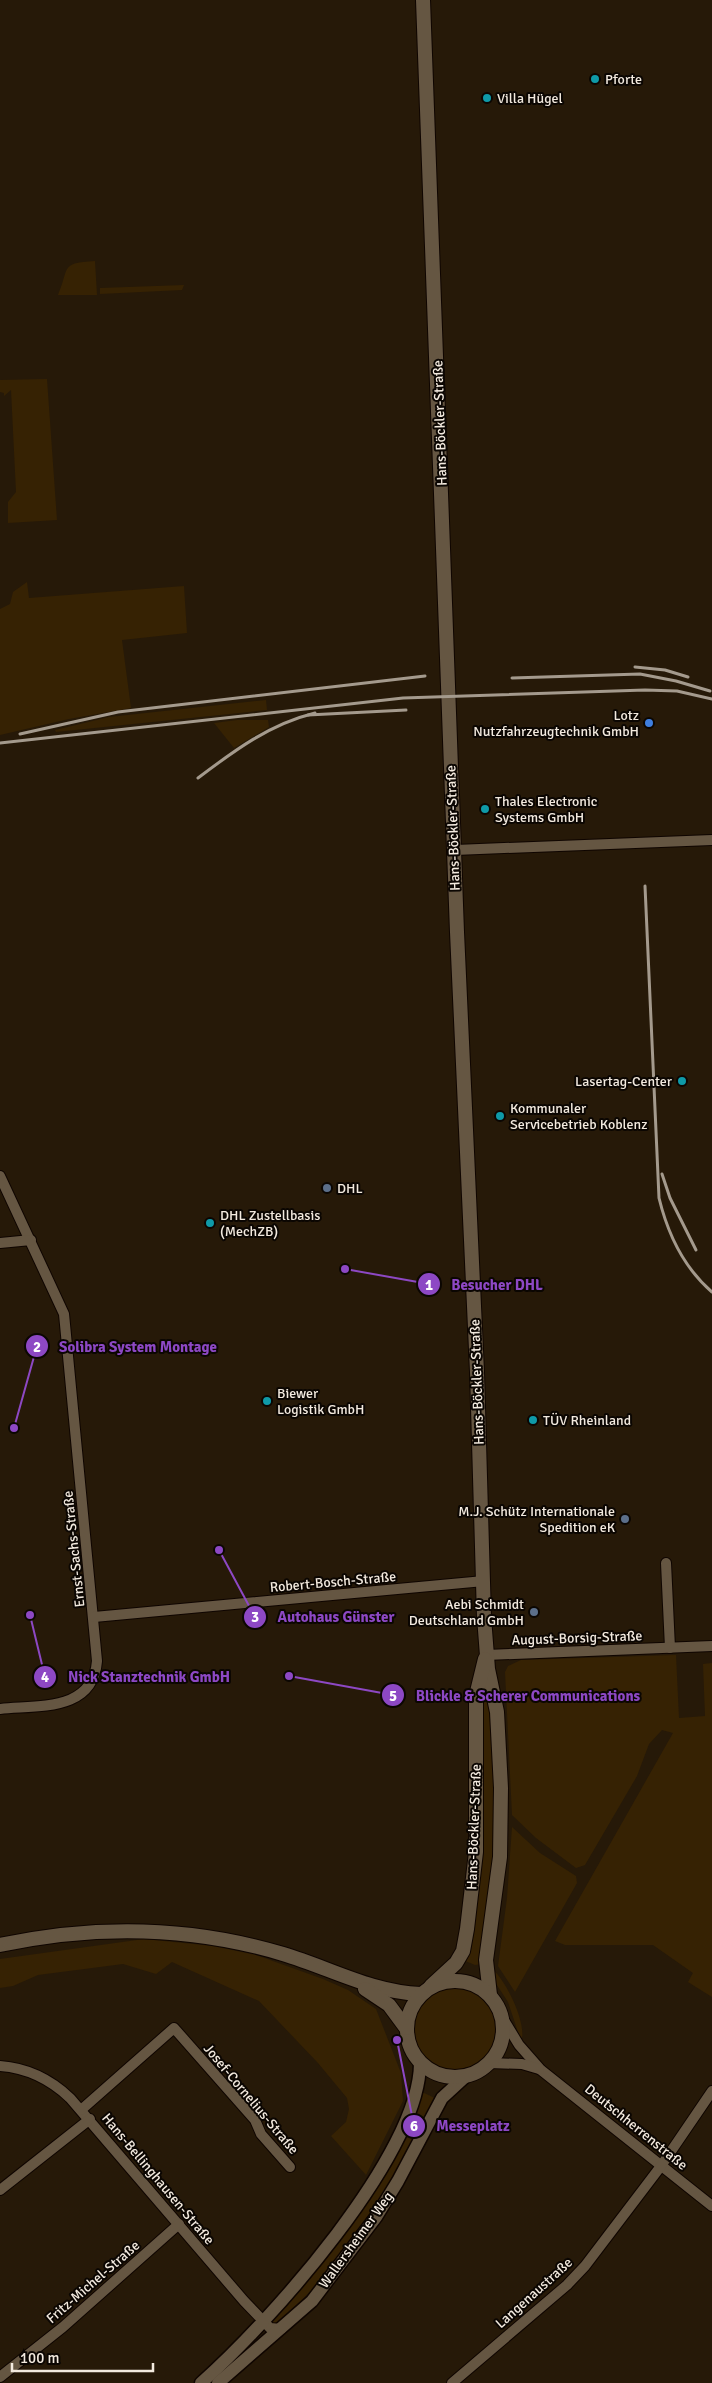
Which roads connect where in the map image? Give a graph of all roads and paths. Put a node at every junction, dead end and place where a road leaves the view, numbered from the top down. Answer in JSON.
{"nodes":[{"id":1,"x":424,"y":0,"type":"edge"},
{"id":2,"x":712,"y":840,"type":"edge"},
{"id":3,"x":454,"y":850,"type":"junction"},
{"id":4,"x":0,"y":1176,"type":"edge"},
{"id":5,"x":31,"y":1240,"type":"junction"},
{"id":6,"x":0,"y":1244,"type":"edge"},
{"id":7,"x":666,"y":1563,"type":"dead end"},
{"id":8,"x":484,"y":1581,"type":"junction"},
{"id":9,"x":94,"y":1617,"type":"junction"},
{"id":10,"x":712,"y":1646,"type":"edge"},
{"id":11,"x":670,"y":1648,"type":"junction"},
{"id":12,"x":486,"y":1655,"type":"junction"},
{"id":13,"x":0,"y":1708,"type":"edge"},
{"id":14,"x":0,"y":1944,"type":"edge"},
{"id":15,"x":352,"y":1980,"type":"junction"},
{"id":16,"x":426,"y":1990,"type":"junction"},
{"id":17,"x":490,"y":1995,"type":"junction"},
{"id":18,"x":502,"y":2017,"type":"junction"},
{"id":19,"x":406,"y":2028,"type":"junction"},
{"id":20,"x":420,"y":2062,"type":"junction"},
{"id":21,"x":488,"y":2063,"type":"junction"},
{"id":22,"x":0,"y":2066,"type":"edge"},
{"id":23,"x":542,"y":2070,"type":"junction"},
{"id":24,"x":467,"y":2076,"type":"junction"},
{"id":25,"x":712,"y":2091,"type":"edge"},
{"id":26,"x":81,"y":2110,"type":"junction"},
{"id":27,"x":90,"y":2119,"type":"junction"},
{"id":28,"x":662,"y":2166,"type":"junction"},
{"id":29,"x":290,"y":2167,"type":"dead end"},
{"id":30,"x":0,"y":2190,"type":"edge"},
{"id":31,"x":712,"y":2206,"type":"edge"},
{"id":32,"x":179,"y":2224,"type":"junction"},
{"id":33,"x":264,"y":2322,"type":"junction"},
{"id":34,"x":281,"y":2329,"type":"junction"},
{"id":35,"x":0,"y":2377,"type":"edge"},
{"id":36,"x":201,"y":2383,"type":"edge"},
{"id":37,"x":218,"y":2383,"type":"edge"},
{"id":38,"x":452,"y":2383,"type":"edge"}],
"edges":[{"from":1,"to":3,"type":"main road","name":"Hans-Böckler-Straße"},
{"from":2,"to":3,"type":"street"},
{"from":3,"to":8,"type":"main road","name":"Hans-Böckler-Straße"},
{"from":4,"to":5,"type":"street","name":"Ernst-Sachs-Straße"},
{"from":5,"to":6,"type":"street"},
{"from":5,"to":9,"type":"street","name":"Ernst-Sachs-Straße"},
{"from":7,"to":11,"type":"street"},
{"from":8,"to":9,"type":"street","name":"Robert-Bosch-Straße"},
{"from":8,"to":12,"type":"main road","name":"Hans-Böckler-Straße"},
{"from":9,"to":13,"type":"street","name":"Ernst-Sachs-Straße"},
{"from":10,"to":11,"type":"street","name":"August-Borsig-Straße"},
{"from":11,"to":12,"type":"street","name":"August-Borsig-Straße"},
{"from":12,"to":16,"type":"main road","name":"Hans-Böckler-Straße"},
{"from":12,"to":17,"type":"main road","name":"Hans-Böckler-Straße"},
{"from":14,"to":15,"type":"main road"},
{"from":15,"to":16,"type":"main road"},
{"from":15,"to":19,"type":"main road"},
{"from":16,"to":17,"type":"main road"},
{"from":16,"to":19,"type":"main road"},
{"from":17,"to":18,"type":"main road"},
{"from":18,"to":21,"type":"main road","name":"Wallersheimer Weg"},
{"from":18,"to":23,"type":"street","name":"Deutschherrenstraße"},
{"from":19,"to":20,"type":"main road"},
{"from":20,"to":24,"type":"main road"},
{"from":20,"to":33,"type":"street","name":"Wallersheimer Weg"},
{"from":21,"to":23,"type":"street","name":"Deutschherrenstraße"},
{"from":21,"to":24,"type":"main road","name":"Wallersheimer Weg"},
{"from":22,"to":26,"type":"street","name":"Hans-Bellinghausen-Straße"},
{"from":23,"to":28,"type":"street","name":"Deutschherrenstraße"},
{"from":24,"to":34,"type":"street","name":"Wallersheimer Weg"},
{"from":25,"to":28,"type":"street","name":"Langenaustraße"},
{"from":26,"to":27,"type":"street","name":"Hans-Bellinghausen-Straße"},
{"from":26,"to":29,"type":"street","name":"Josef-Cornelius-Straße"},
{"from":27,"to":30,"type":"street"},
{"from":27,"to":32,"type":"street","name":"Hans-Bellinghausen-Straße"},
{"from":28,"to":31,"type":"street","name":"Deutschherrenstraße"},
{"from":28,"to":38,"type":"street","name":"Langenaustraße"},
{"from":32,"to":33,"type":"street","name":"Hans-Bellinghausen-Straße"},
{"from":32,"to":35,"type":"street","name":"Fritz-Michel-Straße"},
{"from":33,"to":34,"type":"street","name":"Hans-Bellinghausen-Straße"},
{"from":33,"to":36,"type":"street","name":"Wallersheimer Weg"},
{"from":34,"to":37,"type":"street","name":"Wallersheimer Weg"}]}
